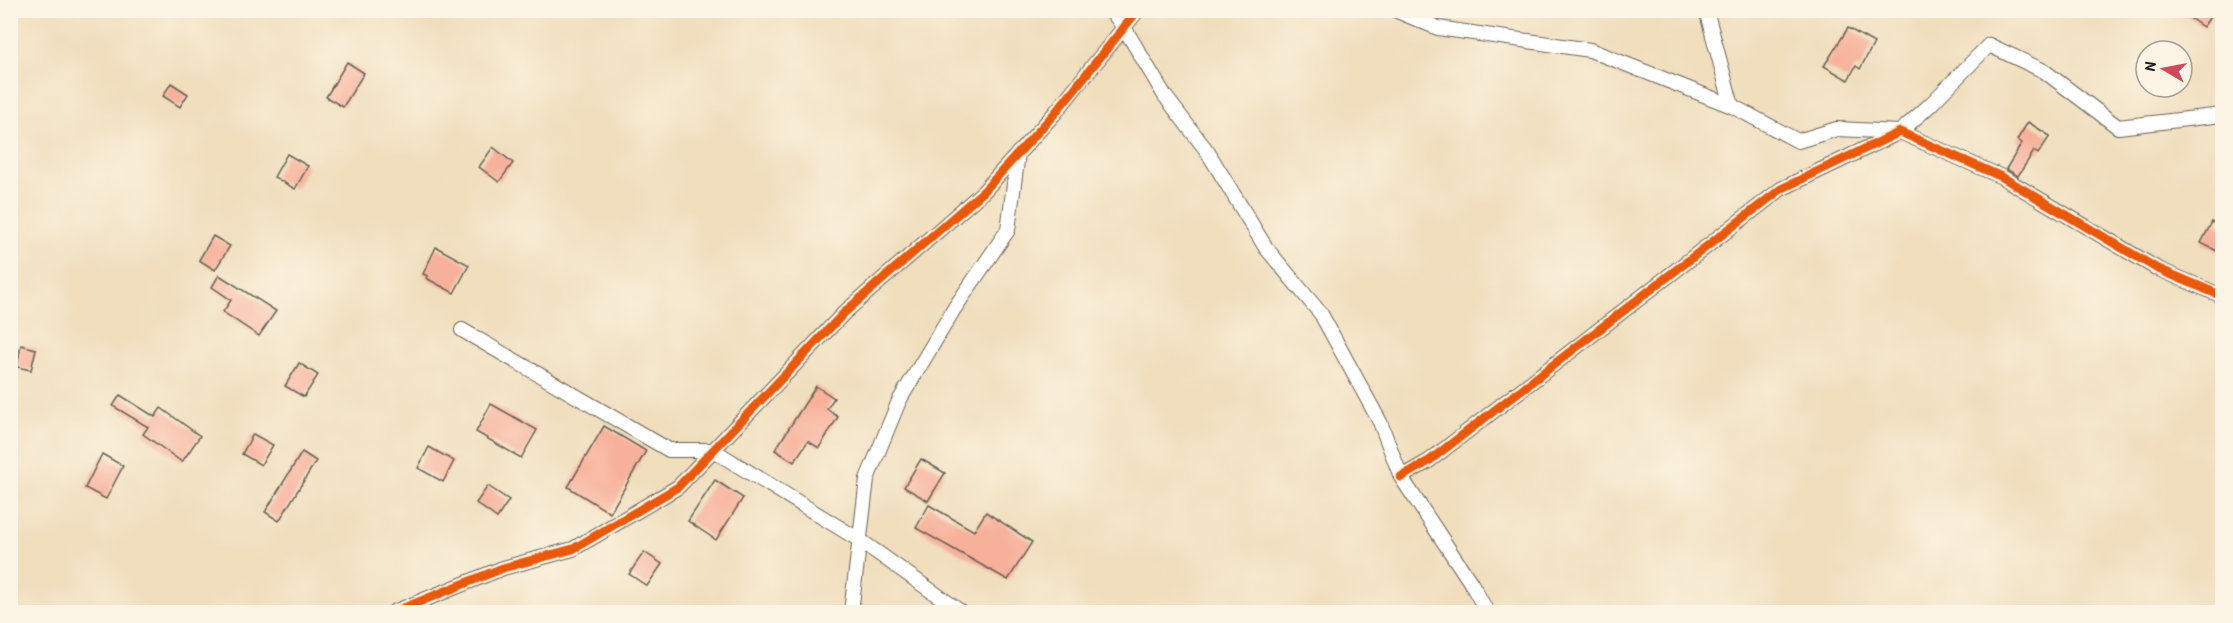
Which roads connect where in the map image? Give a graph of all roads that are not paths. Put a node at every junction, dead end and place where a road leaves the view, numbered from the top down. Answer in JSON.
{"nodes":[{"id":1,"x":1110,"y":10,"type":"edge"},
{"id":2,"x":1138,"y":10,"type":"edge"},
{"id":3,"x":1395,"y":10,"type":"edge"},
{"id":4,"x":1706,"y":10,"type":"edge"},
{"id":5,"x":1125,"y":28,"type":"junction"},
{"id":6,"x":1732,"y":106,"type":"junction"},
{"id":7,"x":2223,"y":115,"type":"edge"},
{"id":8,"x":1900,"y":132,"type":"junction"},
{"id":9,"x":1018,"y":153,"type":"junction"},
{"id":10,"x":2223,"y":296,"type":"edge"},
{"id":11,"x":462,"y":330,"type":"dead end"},
{"id":12,"x":713,"y":450,"type":"junction"},
{"id":13,"x":1401,"y":477,"type":"junction"},
{"id":14,"x":861,"y":541,"type":"junction"},
{"id":15,"x":394,"y":612,"type":"edge"},
{"id":16,"x":851,"y":612,"type":"edge"},
{"id":17,"x":961,"y":612,"type":"edge"},
{"id":18,"x":1486,"y":612,"type":"edge"}],
"edges":[{"from":1,"to":5,"type":"street"},
{"from":2,"to":5,"type":"street"},
{"from":3,"to":6,"type":"street"},
{"from":4,"to":6,"type":"street"},
{"from":5,"to":9,"type":"street"},
{"from":5,"to":13,"type":"street"},
{"from":6,"to":8,"type":"street"},
{"from":7,"to":8,"type":"street"},
{"from":8,"to":10,"type":"street"},
{"from":8,"to":13,"type":"street"},
{"from":9,"to":12,"type":"street"},
{"from":9,"to":14,"type":"street"},
{"from":11,"to":12,"type":"street"},
{"from":12,"to":14,"type":"street"},
{"from":12,"to":15,"type":"street"},
{"from":13,"to":18,"type":"street"},
{"from":14,"to":16,"type":"street"},
{"from":14,"to":17,"type":"street"}]}
